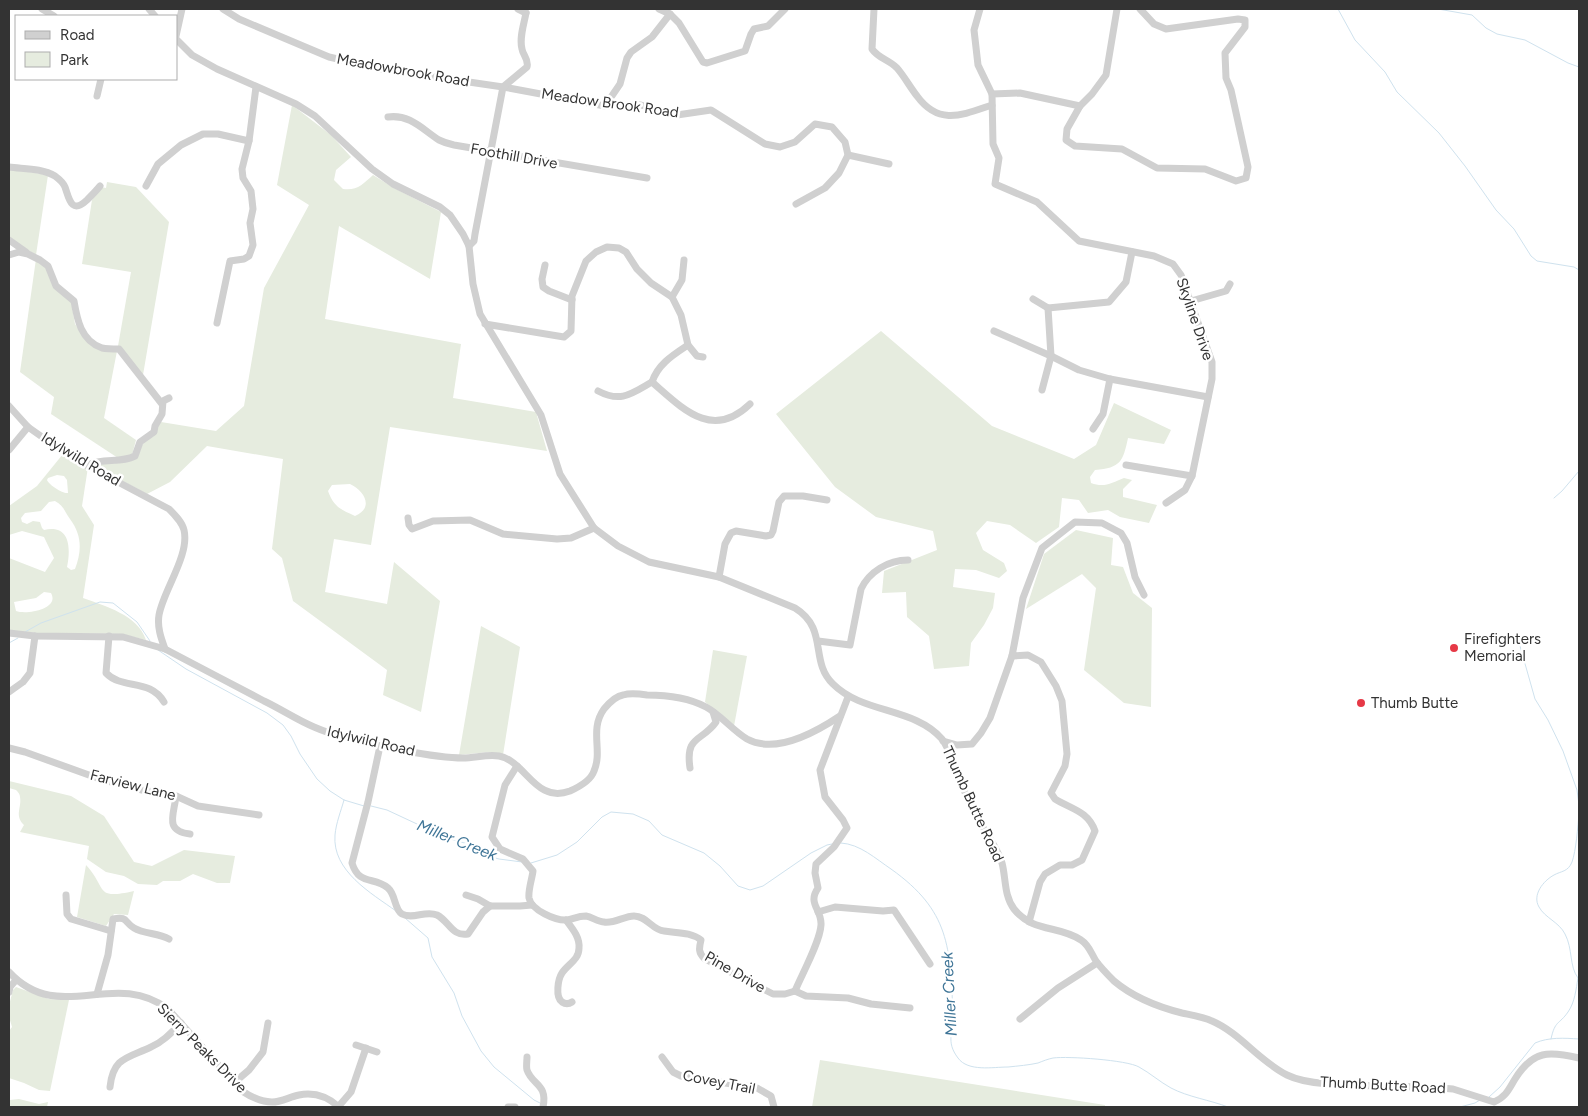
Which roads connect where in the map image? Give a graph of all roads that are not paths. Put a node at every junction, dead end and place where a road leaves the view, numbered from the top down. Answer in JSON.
{"nodes":[{"id":1,"x":182,"y":9,"type":"edge"},
{"id":2,"x":223,"y":9,"type":"edge"},
{"id":3,"x":518,"y":9,"type":"edge"},
{"id":4,"x":659,"y":9,"type":"edge"},
{"id":5,"x":785,"y":9,"type":"edge"},
{"id":6,"x":874,"y":9,"type":"edge"},
{"id":7,"x":980,"y":9,"type":"edge"},
{"id":8,"x":1116,"y":9,"type":"edge"},
{"id":9,"x":1140,"y":9,"type":"edge"},
{"id":10,"x":529,"y":11,"type":"edge"},
{"id":11,"x":670,"y":14,"type":"junction"},
{"id":12,"x":178,"y":28,"type":"edge"},
{"id":13,"x":178,"y":40,"type":"edge"},
{"id":14,"x":101,"y":80,"type":"edge"},
{"id":15,"x":256,"y":87,"type":"junction"},
{"id":16,"x":503,"y":87,"type":"junction"},
{"id":17,"x":992,"y":94,"type":"junction"},
{"id":18,"x":97,"y":96,"type":"dead end"},
{"id":19,"x":992,"y":105,"type":"junction"},
{"id":20,"x":605,"y":106,"type":"junction"},
{"id":21,"x":1080,"y":106,"type":"junction"},
{"id":22,"x":388,"y":117,"type":"dead end"},
{"id":23,"x":249,"y":141,"type":"junction"},
{"id":24,"x":492,"y":152,"type":"junction"},
{"id":25,"x":848,"y":155,"type":"junction"},
{"id":26,"x":889,"y":164,"type":"dead end"},
{"id":27,"x":9,"y":167,"type":"edge"},
{"id":28,"x":647,"y":178,"type":"dead end"},
{"id":29,"x":100,"y":186,"type":"dead end"},
{"id":30,"x":146,"y":186,"type":"dead end"},
{"id":31,"x":796,"y":204,"type":"dead end"},
{"id":32,"x":9,"y":240,"type":"edge"},
{"id":33,"x":469,"y":246,"type":"junction"},
{"id":34,"x":1132,"y":252,"type":"junction"},
{"id":35,"x":28,"y":254,"type":"junction"},
{"id":36,"x":9,"y":255,"type":"edge"},
{"id":37,"x":684,"y":260,"type":"dead end"},
{"id":38,"x":545,"y":265,"type":"dead end"},
{"id":39,"x":1230,"y":284,"type":"dead end"},
{"id":40,"x":672,"y":297,"type":"junction"},
{"id":41,"x":572,"y":300,"type":"junction"},
{"id":42,"x":1033,"y":300,"type":"dead end"},
{"id":43,"x":1190,"y":301,"type":"junction"},
{"id":44,"x":1048,"y":308,"type":"junction"},
{"id":45,"x":217,"y":324,"type":"dead end"},
{"id":46,"x":485,"y":324,"type":"junction"},
{"id":47,"x":994,"y":331,"type":"dead end"},
{"id":48,"x":688,"y":345,"type":"junction"},
{"id":49,"x":1051,"y":356,"type":"junction"},
{"id":50,"x":704,"y":357,"type":"dead end"},
{"id":51,"x":1110,"y":379,"type":"junction"},
{"id":52,"x":652,"y":382,"type":"junction"},
{"id":53,"x":1042,"y":390,"type":"dead end"},
{"id":54,"x":598,"y":392,"type":"dead end"},
{"id":55,"x":1208,"y":397,"type":"junction"},
{"id":56,"x":169,"y":398,"type":"dead end"},
{"id":57,"x":162,"y":404,"type":"junction"},
{"id":58,"x":750,"y":404,"type":"dead end"},
{"id":59,"x":9,"y":406,"type":"edge"},
{"id":60,"x":28,"y":427,"type":"junction"},
{"id":61,"x":1093,"y":429,"type":"dead end"},
{"id":62,"x":9,"y":450,"type":"edge"},
{"id":63,"x":87,"y":465,"type":"junction"},
{"id":64,"x":1126,"y":465,"type":"dead end"},
{"id":65,"x":1192,"y":476,"type":"junction"},
{"id":66,"x":827,"y":500,"type":"dead end"},
{"id":67,"x":1166,"y":503,"type":"dead end"},
{"id":68,"x":408,"y":518,"type":"dead end"},
{"id":69,"x":594,"y":528,"type":"junction"},
{"id":70,"x":908,"y":560,"type":"dead end"},
{"id":71,"x":719,"y":577,"type":"junction"},
{"id":72,"x":1144,"y":595,"type":"dead end"},
{"id":73,"x":9,"y":633,"type":"edge"},
{"id":74,"x":35,"y":636,"type":"junction"},
{"id":75,"x":109,"y":636,"type":"junction"},
{"id":76,"x":818,"y":641,"type":"junction"},
{"id":77,"x":165,"y":649,"type":"junction"},
{"id":78,"x":1012,"y":656,"type":"junction"},
{"id":79,"x":9,"y":692,"type":"edge"},
{"id":80,"x":848,"y":697,"type":"junction"},
{"id":81,"x":164,"y":702,"type":"dead end"},
{"id":82,"x":713,"y":712,"type":"junction"},
{"id":83,"x":840,"y":716,"type":"junction"},
{"id":84,"x":943,"y":741,"type":"junction"},
{"id":85,"x":380,"y":746,"type":"junction"},
{"id":86,"x":9,"y":748,"type":"edge"},
{"id":87,"x":517,"y":766,"type":"junction"},
{"id":88,"x":690,"y":768,"type":"dead end"},
{"id":89,"x":176,"y":796,"type":"junction"},
{"id":90,"x":259,"y":815,"type":"dead end"},
{"id":91,"x":190,"y":834,"type":"dead end"},
{"id":92,"x":66,"y":895,"type":"dead end"},
{"id":93,"x":466,"y":895,"type":"dead end"},
{"id":94,"x":532,"y":905,"type":"junction"},
{"id":95,"x":490,"y":906,"type":"junction"},
{"id":96,"x":818,"y":912,"type":"junction"},
{"id":97,"x":566,"y":920,"type":"junction"},
{"id":98,"x":1029,"y":922,"type":"junction"},
{"id":99,"x":111,"y":931,"type":"junction"},
{"id":100,"x":170,"y":939,"type":"dead end"},
{"id":101,"x":1097,"y":963,"type":"junction"},
{"id":102,"x":930,"y":964,"type":"dead end"},
{"id":103,"x":9,"y":972,"type":"edge"},
{"id":104,"x":16,"y":980,"type":"junction"},
{"id":105,"x":795,"y":991,"type":"junction"},
{"id":106,"x":9,"y":992,"type":"edge"},
{"id":107,"x":97,"y":994,"type":"junction"},
{"id":108,"x":572,"y":1002,"type":"dead end"},
{"id":109,"x":910,"y":1008,"type":"dead end"},
{"id":110,"x":1020,"y":1019,"type":"dead end"},
{"id":111,"x":181,"y":1023,"type":"junction"},
{"id":112,"x":268,"y":1023,"type":"dead end"},
{"id":113,"x":356,"y":1044,"type":"dead end"},
{"id":114,"x":366,"y":1048,"type":"junction"},
{"id":115,"x":377,"y":1052,"type":"dead end"},
{"id":116,"x":527,"y":1057,"type":"dead end"},
{"id":117,"x":662,"y":1057,"type":"dead end"},
{"id":118,"x":1579,"y":1058,"type":"edge"},
{"id":119,"x":234,"y":1082,"type":"junction"},
{"id":120,"x":110,"y":1087,"type":"dead end"},
{"id":121,"x":268,"y":1104,"type":"edge"},
{"id":122,"x":1493,"y":1104,"type":"edge"},
{"id":123,"x":339,"y":1107,"type":"edge"},
{"id":124,"x":508,"y":1107,"type":"edge"},
{"id":125,"x":515,"y":1107,"type":"edge"},
{"id":126,"x":543,"y":1107,"type":"edge"},
{"id":127,"x":774,"y":1107,"type":"edge"}],
"edges":[{"from":1,"to":12,"type":"street"},
{"from":2,"to":16,"type":"street","name":"Meadowbrook Road"},
{"from":3,"to":10,"type":"street"},
{"from":4,"to":11,"type":"street"},
{"from":5,"to":11,"type":"street"},
{"from":6,"to":19,"type":"street"},
{"from":7,"to":17,"type":"street","name":"Skyline Drive"},
{"from":8,"to":21,"type":"street"},
{"from":9,"to":21,"type":"street"},
{"from":10,"to":16,"type":"street"},
{"from":11,"to":20,"type":"street"},
{"from":13,"to":15,"type":"street","name":"Thumb Butte Road"},
{"from":14,"to":18,"type":"street"},
{"from":15,"to":23,"type":"street"},
{"from":15,"to":33,"type":"street","name":"Thumb Butte Road"},
{"from":16,"to":20,"type":"street","name":"Meadow Brook Road"},
{"from":16,"to":24,"type":"street"},
{"from":17,"to":19,"type":"street","name":"Skyline Drive"},
{"from":17,"to":21,"type":"street"},
{"from":19,"to":34,"type":"street","name":"Skyline Drive"},
{"from":20,"to":25,"type":"street","name":"Meadow Brook Road"},
{"from":22,"to":24,"type":"street","name":"Foothill Drive"},
{"from":23,"to":30,"type":"street"},
{"from":23,"to":45,"type":"street"},
{"from":24,"to":28,"type":"street","name":"Foothill Drive"},
{"from":24,"to":33,"type":"street"},
{"from":25,"to":26,"type":"street"},
{"from":25,"to":31,"type":"street"},
{"from":27,"to":29,"type":"street"},
{"from":32,"to":35,"type":"street"},
{"from":33,"to":46,"type":"street","name":"Thumb Butte Road"},
{"from":34,"to":43,"type":"street","name":"Skyline Drive"},
{"from":34,"to":44,"type":"street"},
{"from":35,"to":36,"type":"street"},
{"from":35,"to":57,"type":"street"},
{"from":37,"to":40,"type":"street"},
{"from":38,"to":41,"type":"street"},
{"from":39,"to":43,"type":"street"},
{"from":40,"to":41,"type":"street"},
{"from":40,"to":48,"type":"street"},
{"from":41,"to":46,"type":"street"},
{"from":42,"to":44,"type":"street"},
{"from":43,"to":55,"type":"street","name":"Skyline Drive"},
{"from":44,"to":49,"type":"street"},
{"from":46,"to":69,"type":"street","name":"Thumb Butte Road"},
{"from":47,"to":49,"type":"street"},
{"from":48,"to":50,"type":"street"},
{"from":48,"to":52,"type":"street"},
{"from":49,"to":51,"type":"street"},
{"from":49,"to":53,"type":"street"},
{"from":51,"to":55,"type":"street"},
{"from":51,"to":61,"type":"street"},
{"from":52,"to":54,"type":"street"},
{"from":52,"to":58,"type":"street"},
{"from":55,"to":65,"type":"street","name":"Skyline Drive"},
{"from":56,"to":57,"type":"street"},
{"from":57,"to":63,"type":"street"},
{"from":59,"to":60,"type":"street","name":"Idylwild Road"},
{"from":60,"to":62,"type":"street"},
{"from":60,"to":63,"type":"street","name":"Idylwild Road"},
{"from":63,"to":77,"type":"street","name":"Idylwild Road"},
{"from":64,"to":65,"type":"street"},
{"from":65,"to":67,"type":"street","name":"Skyline Drive"},
{"from":66,"to":71,"type":"street"},
{"from":68,"to":69,"type":"street"},
{"from":69,"to":71,"type":"street","name":"Thumb Butte Road"},
{"from":70,"to":76,"type":"street"},
{"from":71,"to":76,"type":"street","name":"Thumb Butte Road"},
{"from":72,"to":78,"type":"street"},
{"from":73,"to":74,"type":"street"},
{"from":74,"to":75,"type":"street"},
{"from":74,"to":79,"type":"street"},
{"from":75,"to":77,"type":"street"},
{"from":75,"to":81,"type":"street"},
{"from":76,"to":80,"type":"street","name":"Thumb Butte Road"},
{"from":77,"to":85,"type":"street","name":"Idylwild Road"},
{"from":78,"to":84,"type":"street"},
{"from":78,"to":98,"type":"street"},
{"from":80,"to":83,"type":"street"},
{"from":80,"to":84,"type":"street","name":"Thumb Butte Road"},
{"from":82,"to":83,"type":"street","name":"Idylwild Road"},
{"from":82,"to":87,"type":"street","name":"Idylwild Road"},
{"from":82,"to":88,"type":"street"},
{"from":83,"to":96,"type":"street"},
{"from":84,"to":98,"type":"street","name":"Thumb Butte Road"},
{"from":85,"to":87,"type":"street","name":"Idylwild Road"},
{"from":85,"to":95,"type":"street"},
{"from":86,"to":89,"type":"street","name":"Farview Lane"},
{"from":87,"to":94,"type":"street"},
{"from":89,"to":90,"type":"street","name":"Farview Lane"},
{"from":89,"to":91,"type":"street"},
{"from":92,"to":99,"type":"street"},
{"from":93,"to":95,"type":"street"},
{"from":94,"to":95,"type":"street"},
{"from":94,"to":97,"type":"street","name":"Pine Drive"},
{"from":96,"to":102,"type":"street"},
{"from":96,"to":105,"type":"street"},
{"from":97,"to":105,"type":"street","name":"Pine Drive"},
{"from":97,"to":108,"type":"street"},
{"from":98,"to":101,"type":"street","name":"Thumb Butte Road"},
{"from":99,"to":100,"type":"street"},
{"from":99,"to":107,"type":"street"},
{"from":101,"to":110,"type":"street"},
{"from":101,"to":122,"type":"street","name":"Thumb Butte Road"},
{"from":103,"to":104,"type":"street","name":"Sierry Peaks Drive"},
{"from":104,"to":106,"type":"street"},
{"from":104,"to":107,"type":"street","name":"Sierry Peaks Drive"},
{"from":105,"to":109,"type":"street"},
{"from":107,"to":111,"type":"street","name":"Sierry Peaks Drive"},
{"from":111,"to":119,"type":"street","name":"Sierry Peaks Drive"},
{"from":111,"to":120,"type":"street"},
{"from":112,"to":119,"type":"street"},
{"from":113,"to":114,"type":"street"},
{"from":114,"to":115,"type":"street"},
{"from":114,"to":123,"type":"street"},
{"from":116,"to":126,"type":"street"},
{"from":117,"to":127,"type":"street","name":"Covey Trail"},
{"from":118,"to":122,"type":"street","name":"Thumb Butte Road"},
{"from":119,"to":121,"type":"street","name":"Sierry Peaks Drive"},
{"from":121,"to":123,"type":"street","name":"Sierry Peaks Drive"},
{"from":124,"to":125,"type":"street"}]}
